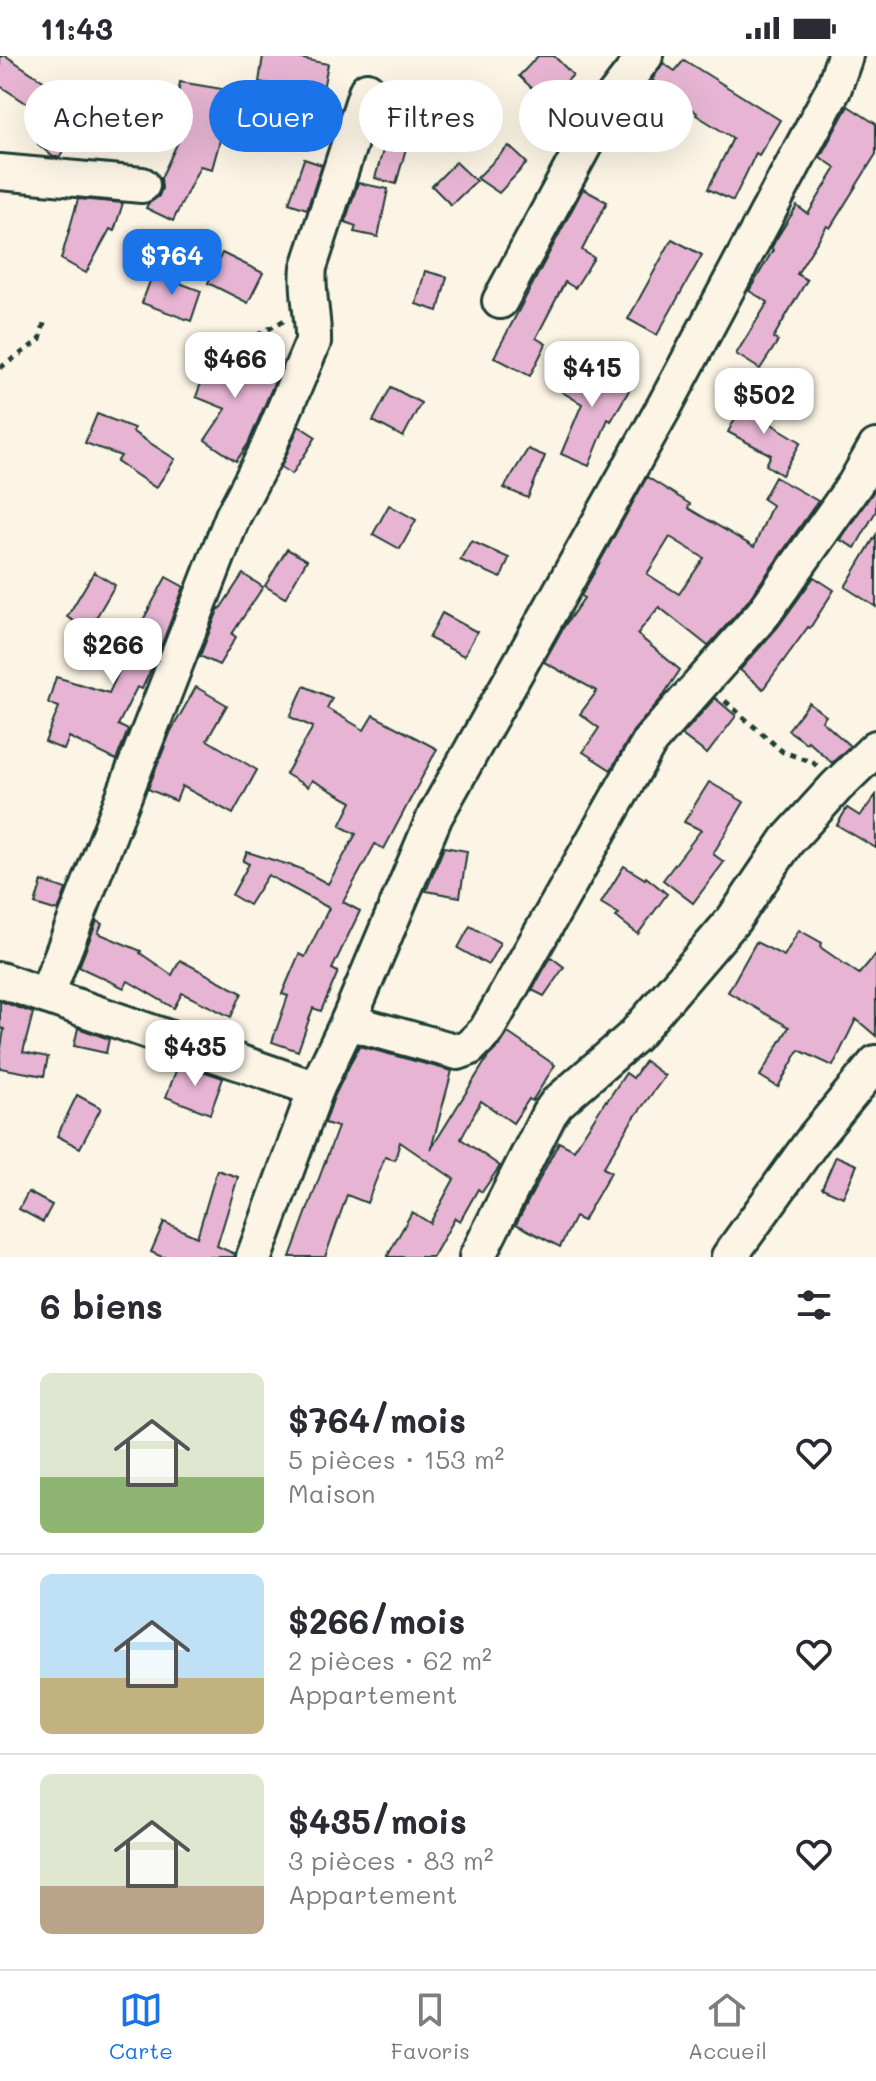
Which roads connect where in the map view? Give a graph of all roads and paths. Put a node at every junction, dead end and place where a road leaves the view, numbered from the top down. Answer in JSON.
{"nodes":[{"id":1,"x":645,"y":56,"type":"edge"},
{"id":2,"x":845,"y":56,"type":"edge"},
{"id":3,"x":359,"y":114,"type":"edge"},
{"id":4,"x":0,"y":172,"type":"edge"},
{"id":5,"x":142,"y":185,"type":"dead end"},
{"id":6,"x":500,"y":301,"type":"dead end"},
{"id":7,"x":310,"y":306,"type":"junction"},
{"id":8,"x":44,"y":323,"type":"dead end"},
{"id":9,"x":242,"y":353,"type":"dead end"},
{"id":10,"x":0,"y":368,"type":"edge"},
{"id":11,"x":876,"y":447,"type":"edge"},
{"id":12,"x":703,"y":681,"type":"junction"},
{"id":13,"x":876,"y":748,"type":"edge"},
{"id":14,"x":836,"y":787,"type":"junction"},
{"id":15,"x":0,"y":980,"type":"edge"},
{"id":16,"x":46,"y":996,"type":"junction"},
{"id":17,"x":348,"y":1022,"type":"junction"},
{"id":18,"x":876,"y":1063,"type":"edge"},
{"id":19,"x":316,"y":1089,"type":"junction"},
{"id":20,"x":254,"y":1257,"type":"edge"},
{"id":21,"x":477,"y":1257,"type":"edge"},
{"id":22,"x":729,"y":1257,"type":"edge"}],
"edges":[{"from":1,"to":6,"type":"street"},
{"from":2,"to":17,"type":"street"},
{"from":3,"to":7,"type":"street"},
{"from":4,"to":5,"type":"street"},
{"from":7,"to":9,"type":"path"},
{"from":7,"to":16,"type":"street"},
{"from":8,"to":10,"type":"path"},
{"from":11,"to":12,"type":"street"},
{"from":12,"to":14,"type":"path"},
{"from":12,"to":17,"type":"street"},
{"from":13,"to":14,"type":"street"},
{"from":14,"to":21,"type":"street"},
{"from":15,"to":16,"type":"street"},
{"from":16,"to":19,"type":"street"},
{"from":17,"to":19,"type":"street"},
{"from":18,"to":22,"type":"street"},
{"from":19,"to":20,"type":"street"}]}
